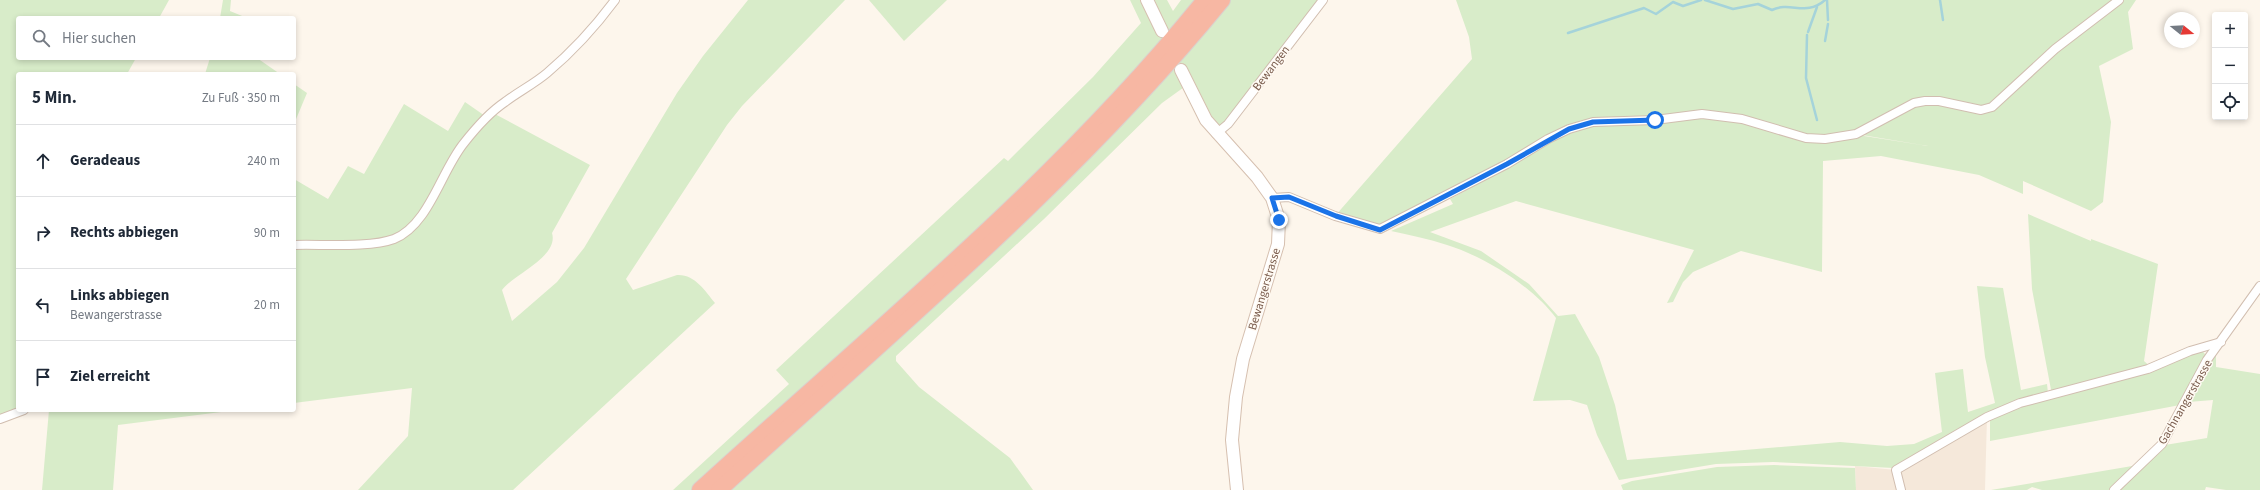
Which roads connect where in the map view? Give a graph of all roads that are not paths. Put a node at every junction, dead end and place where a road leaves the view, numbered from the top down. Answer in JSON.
{"nodes":[{"id":1,"x":615,"y":0,"type":"edge"},
{"id":2,"x":1147,"y":0,"type":"edge"},
{"id":3,"x":1205,"y":0,"type":"edge"},
{"id":4,"x":1222,"y":0,"type":"edge"},
{"id":5,"x":1323,"y":0,"type":"edge"},
{"id":6,"x":2119,"y":0,"type":"edge"},
{"id":7,"x":1162,"y":31,"type":"dead end"},
{"id":8,"x":1181,"y":70,"type":"dead end"},
{"id":9,"x":1216,"y":134,"type":"junction"},
{"id":10,"x":1272,"y":198,"type":"junction"},
{"id":11,"x":296,"y":245,"type":"edge"},
{"id":12,"x":2260,"y":286,"type":"edge"},
{"id":13,"x":2221,"y":342,"type":"junction"},
{"id":14,"x":19,"y":412,"type":"edge"},
{"id":15,"x":0,"y":419,"type":"edge"},
{"id":16,"x":700,"y":490,"type":"edge"},
{"id":17,"x":719,"y":490,"type":"edge"},
{"id":18,"x":1237,"y":490,"type":"edge"},
{"id":19,"x":1901,"y":490,"type":"edge"},
{"id":20,"x":2114,"y":490,"type":"edge"}],
"edges":[{"from":1,"to":11,"type":"street"},
{"from":2,"to":7,"type":"street"},
{"from":3,"to":16,"type":"highway"},
{"from":4,"to":17,"type":"highway"},
{"from":5,"to":9,"type":"street","name":"Bewangen"},
{"from":6,"to":10,"type":"street"},
{"from":8,"to":9,"type":"street","name":"Bewangerstrasse"},
{"from":9,"to":10,"type":"street","name":"Bewangerstrasse"},
{"from":10,"to":18,"type":"street","name":"Bewangerstrasse"},
{"from":12,"to":13,"type":"street","name":"Gachnangerstrasse"},
{"from":13,"to":19,"type":"street"},
{"from":13,"to":20,"type":"street","name":"Gachnangerstrasse"},
{"from":14,"to":15,"type":"street"}]}
